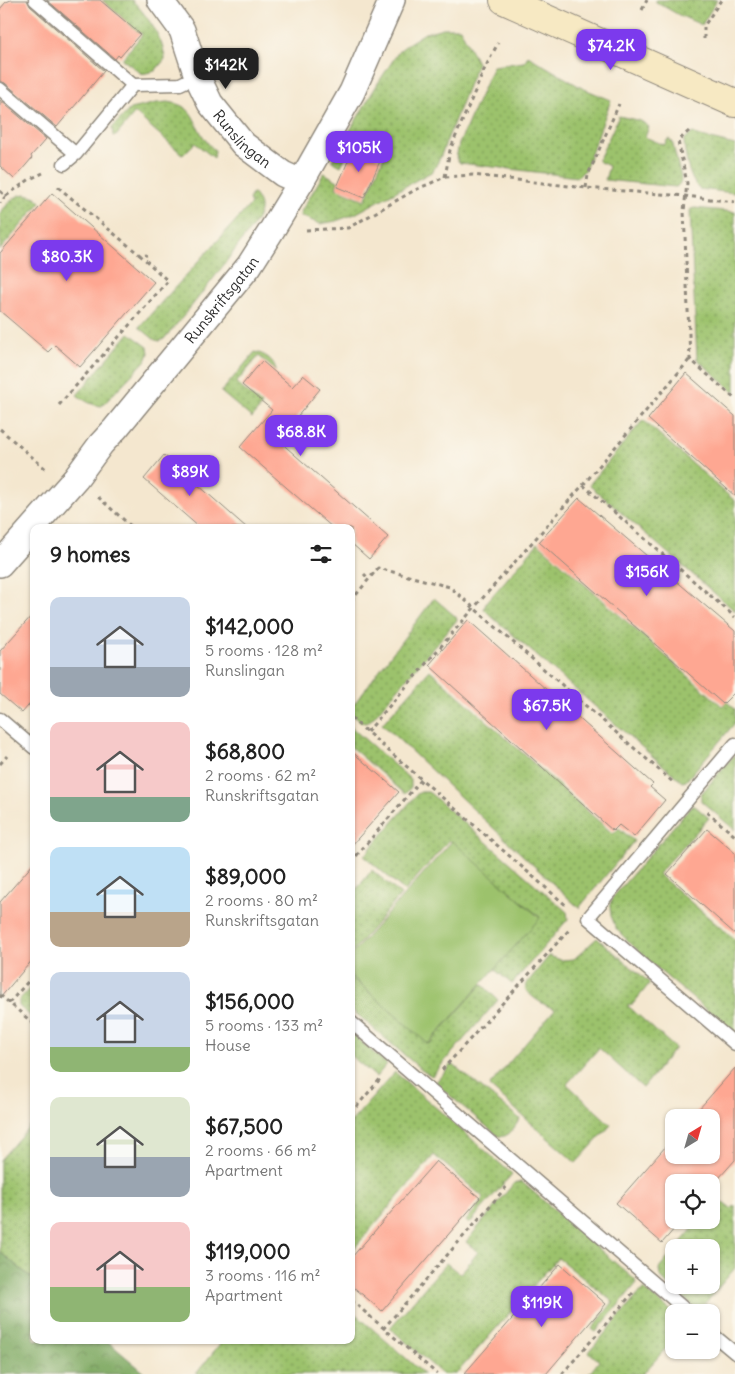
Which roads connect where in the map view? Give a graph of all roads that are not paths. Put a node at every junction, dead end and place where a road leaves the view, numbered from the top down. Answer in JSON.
{"nodes":[{"id":1,"x":35,"y":0,"type":"edge"},
{"id":2,"x":160,"y":0,"type":"edge"},
{"id":3,"x":392,"y":0,"type":"edge"},
{"id":4,"x":504,"y":0,"type":"edge"},
{"id":5,"x":197,"y":76,"type":"junction"},
{"id":6,"x":133,"y":85,"type":"junction"},
{"id":7,"x":0,"y":89,"type":"edge"},
{"id":8,"x":735,"y":103,"type":"edge"},
{"id":9,"x":76,"y":154,"type":"junction"},
{"id":10,"x":64,"y":164,"type":"road end"},
{"id":11,"x":301,"y":182,"type":"junction"},
{"id":12,"x":36,"y":524,"type":"edge"},
{"id":13,"x":30,"y":530,"type":"edge"},
{"id":14,"x":0,"y":564,"type":"edge"},
{"id":15,"x":0,"y":719,"type":"edge"},
{"id":16,"x":735,"y":744,"type":"edge"},
{"id":17,"x":30,"y":745,"type":"edge"},
{"id":18,"x":355,"y":1025,"type":"edge"},
{"id":19,"x":735,"y":1044,"type":"edge"},
{"id":20,"x":678,"y":1304,"type":"edge"},
{"id":21,"x":720,"y":1340,"type":"edge"},
{"id":22,"x":735,"y":1353,"type":"edge"}],
"edges":[{"from":1,"to":6,"type":"lane"},
{"from":2,"to":5,"type":"street","name":"Runslingan"},
{"from":3,"to":11,"type":"street","name":"Runskriftsgatan"},
{"from":4,"to":8,"type":"street"},
{"from":5,"to":6,"type":"lane"},
{"from":5,"to":11,"type":"street","name":"Runslingan"},
{"from":6,"to":9,"type":"lane"},
{"from":7,"to":9,"type":"lane"},
{"from":9,"to":10,"type":"lane"},
{"from":11,"to":12,"type":"street","name":"Runskriftsgatan"},
{"from":13,"to":14,"type":"street","name":"Runskriftsgatan"},
{"from":15,"to":17,"type":"lane"},
{"from":16,"to":19,"type":"lane"},
{"from":18,"to":20,"type":"lane"},
{"from":21,"to":22,"type":"lane"}]}
